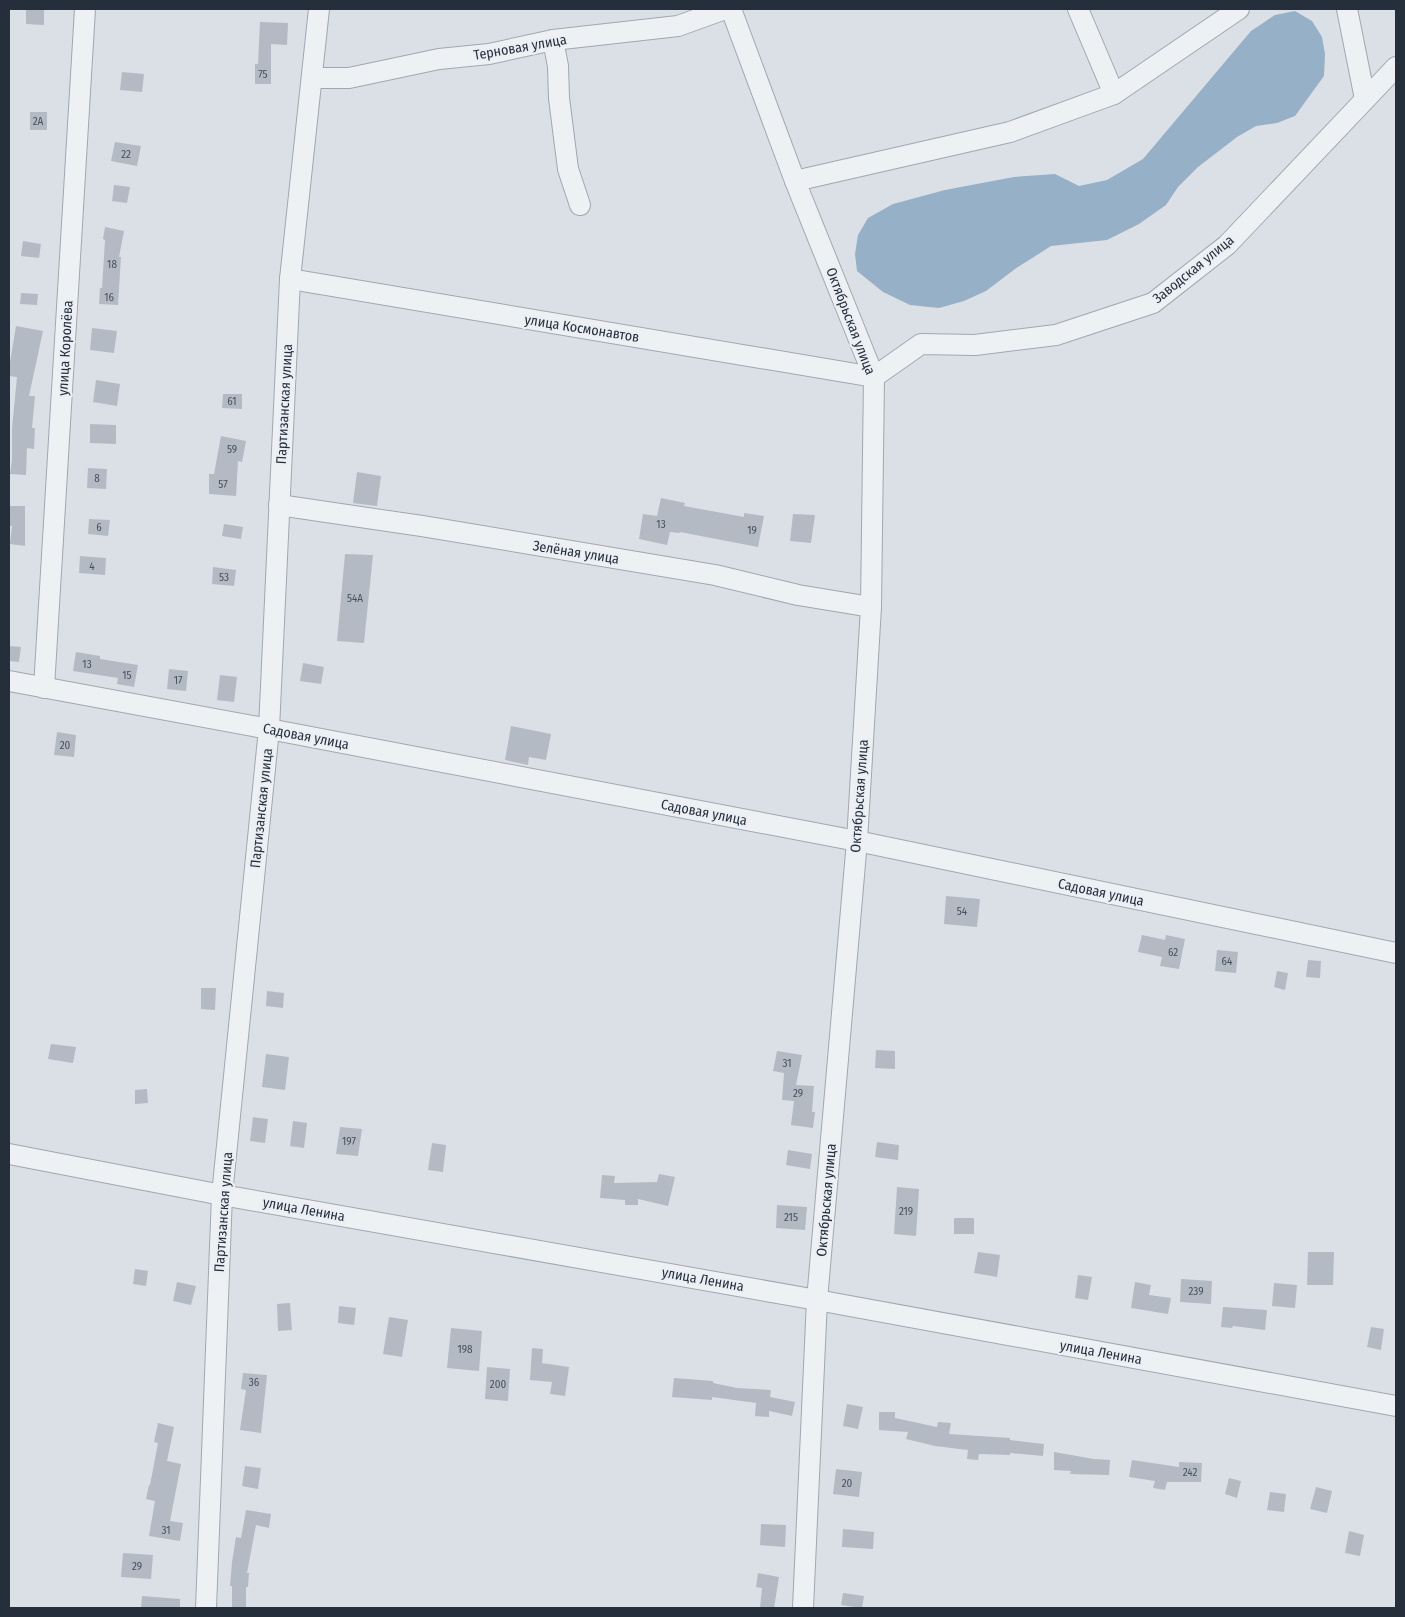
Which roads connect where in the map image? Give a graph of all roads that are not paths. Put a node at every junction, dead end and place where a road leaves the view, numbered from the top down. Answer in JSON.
{"nodes":[{"id":1,"x":85,"y":9,"type":"edge"},
{"id":2,"x":319,"y":9,"type":"edge"},
{"id":3,"x":725,"y":9,"type":"edge"},
{"id":4,"x":731,"y":9,"type":"edge"},
{"id":5,"x":1078,"y":9,"type":"edge"},
{"id":6,"x":1239,"y":9,"type":"edge"},
{"id":7,"x":1347,"y":9,"type":"edge"},
{"id":8,"x":553,"y":40,"type":"junction"},
{"id":9,"x":1396,"y":67,"type":"edge"},
{"id":10,"x":313,"y":78,"type":"junction"},
{"id":11,"x":1114,"y":94,"type":"junction"},
{"id":12,"x":1365,"y":99,"type":"junction"},
{"id":13,"x":795,"y":181,"type":"junction"},
{"id":14,"x":580,"y":204,"type":"dead end"},
{"id":15,"x":290,"y":279,"type":"junction"},
{"id":16,"x":874,"y":376,"type":"junction"},
{"id":17,"x":279,"y":505,"type":"junction"},
{"id":18,"x":871,"y":607,"type":"junction"},
{"id":19,"x":9,"y":681,"type":"edge"},
{"id":20,"x":44,"y":688,"type":"junction"},
{"id":21,"x":269,"y":729,"type":"junction"},
{"id":22,"x":857,"y":841,"type":"junction"},
{"id":23,"x":1396,"y":953,"type":"edge"},
{"id":24,"x":9,"y":1154,"type":"edge"},
{"id":25,"x":222,"y":1195,"type":"junction"},
{"id":26,"x":817,"y":1300,"type":"junction"},
{"id":27,"x":1396,"y":1406,"type":"edge"},
{"id":28,"x":206,"y":1608,"type":"edge"},
{"id":29,"x":803,"y":1608,"type":"edge"}],
"edges":[{"from":1,"to":20,"type":"street","name":"улица Королёва"},
{"from":2,"to":10,"type":"street","name":"Партизанская улица"},
{"from":3,"to":8,"type":"street","name":"Терновая улица"},
{"from":4,"to":13,"type":"street","name":"Октябрьская улица"},
{"from":5,"to":11,"type":"street"},
{"from":6,"to":11,"type":"street"},
{"from":7,"to":12,"type":"street"},
{"from":8,"to":10,"type":"street","name":"Терновая улица"},
{"from":8,"to":14,"type":"street"},
{"from":9,"to":12,"type":"street","name":"Заводская улица"},
{"from":10,"to":15,"type":"street","name":"Партизанская улица"},
{"from":11,"to":13,"type":"street"},
{"from":12,"to":16,"type":"street","name":"Заводская улица"},
{"from":13,"to":16,"type":"street","name":"Октябрьская улица"},
{"from":15,"to":16,"type":"street","name":"улица Космонавтов"},
{"from":15,"to":17,"type":"street","name":"Партизанская улица"},
{"from":16,"to":18,"type":"street","name":"Октябрьская улица"},
{"from":17,"to":18,"type":"street","name":"Зелёная улица"},
{"from":17,"to":21,"type":"street","name":"Партизанская улица"},
{"from":18,"to":22,"type":"street","name":"Октябрьская улица"},
{"from":19,"to":20,"type":"street","name":"Садовая улица"},
{"from":20,"to":21,"type":"street","name":"Садовая улица"},
{"from":21,"to":22,"type":"street","name":"Садовая улица"},
{"from":21,"to":25,"type":"street","name":"Партизанская улица"},
{"from":22,"to":23,"type":"street","name":"Садовая улица"},
{"from":22,"to":26,"type":"street","name":"Октябрьская улица"},
{"from":24,"to":25,"type":"street","name":"улица Ленина"},
{"from":25,"to":26,"type":"street","name":"улица Ленина"},
{"from":25,"to":28,"type":"street","name":"Партизанская улица"},
{"from":26,"to":27,"type":"street","name":"улица Ленина"},
{"from":26,"to":29,"type":"street","name":"Октябрьская улица"}]}
